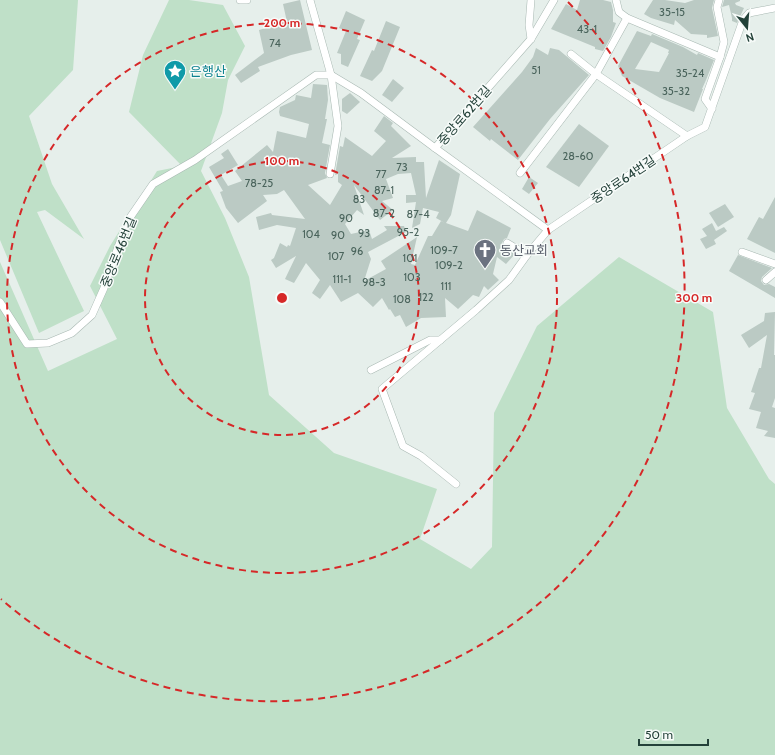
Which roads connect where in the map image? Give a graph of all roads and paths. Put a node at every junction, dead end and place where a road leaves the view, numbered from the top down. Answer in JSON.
{"nodes":[{"id":1,"x":240,"y":0,"type":"edge"},
{"id":2,"x":247,"y":0,"type":"edge"},
{"id":3,"x":310,"y":0,"type":"edge"},
{"id":4,"x":531,"y":0,"type":"edge"},
{"id":5,"x":554,"y":0,"type":"edge"},
{"id":6,"x":616,"y":0,"type":"edge"},
{"id":7,"x":719,"y":0,"type":"edge"},
{"id":8,"x":775,"y":8,"type":"edge"},
{"id":9,"x":627,"y":18,"type":"junction"},
{"id":10,"x":531,"y":39,"type":"junction"},
{"id":11,"x":571,"y":54,"type":"dead end"},
{"id":12,"x":720,"y":57,"type":"junction"},
{"id":13,"x":596,"y":74,"type":"junction"},
{"id":14,"x":331,"y":75,"type":"junction"},
{"id":15,"x":712,"y":109,"type":"junction"},
{"id":16,"x":687,"y":136,"type":"junction"},
{"id":17,"x":435,"y":148,"type":"junction"},
{"id":18,"x":520,"y":173,"type":"dead end"},
{"id":19,"x":330,"y":174,"type":"dead end"},
{"id":20,"x":548,"y":230,"type":"junction"},
{"id":21,"x":507,"y":243,"type":"dead end"},
{"id":22,"x":742,"y":252,"type":"dead end"},
{"id":23,"x":527,"y":255,"type":"junction"},
{"id":24,"x":775,"y":264,"type":"edge"},
{"id":25,"x":775,"y":272,"type":"edge"},
{"id":26,"x":766,"y":280,"type":"dead end"},
{"id":27,"x":0,"y":302,"type":"edge"},
{"id":28,"x":440,"y":340,"type":"junction"},
{"id":29,"x":371,"y":370,"type":"dead end"},
{"id":30,"x":456,"y":484,"type":"dead end"}],
"edges":[{"from":1,"to":2,"type":"street"},
{"from":3,"to":14,"type":"street"},
{"from":4,"to":10,"type":"street"},
{"from":5,"to":10,"type":"street","name":"중앙로62번길"},
{"from":6,"to":9,"type":"street"},
{"from":7,"to":12,"type":"street"},
{"from":8,"to":15,"type":"street","name":"중앙로64번길"},
{"from":9,"to":12,"type":"street"},
{"from":9,"to":13,"type":"street"},
{"from":10,"to":17,"type":"street","name":"중앙로62번길"},
{"from":11,"to":13,"type":"street"},
{"from":12,"to":15,"type":"street"},
{"from":13,"to":16,"type":"street"},
{"from":13,"to":18,"type":"street"},
{"from":14,"to":17,"type":"street","name":"중앙로62번길"},
{"from":14,"to":19,"type":"street"},
{"from":14,"to":27,"type":"street","name":"중앙로46번길"},
{"from":15,"to":16,"type":"street","name":"중앙로64번길"},
{"from":16,"to":20,"type":"street","name":"중앙로64번길"},
{"from":17,"to":20,"type":"street"},
{"from":20,"to":23,"type":"street","name":"중앙로64번길"},
{"from":21,"to":23,"type":"street"},
{"from":22,"to":24,"type":"street"},
{"from":23,"to":28,"type":"street","name":"중앙로64번길"},
{"from":25,"to":26,"type":"street"},
{"from":28,"to":29,"type":"street","name":"중앙로64번길"},
{"from":28,"to":30,"type":"street","name":"중앙로64번길"}]}
